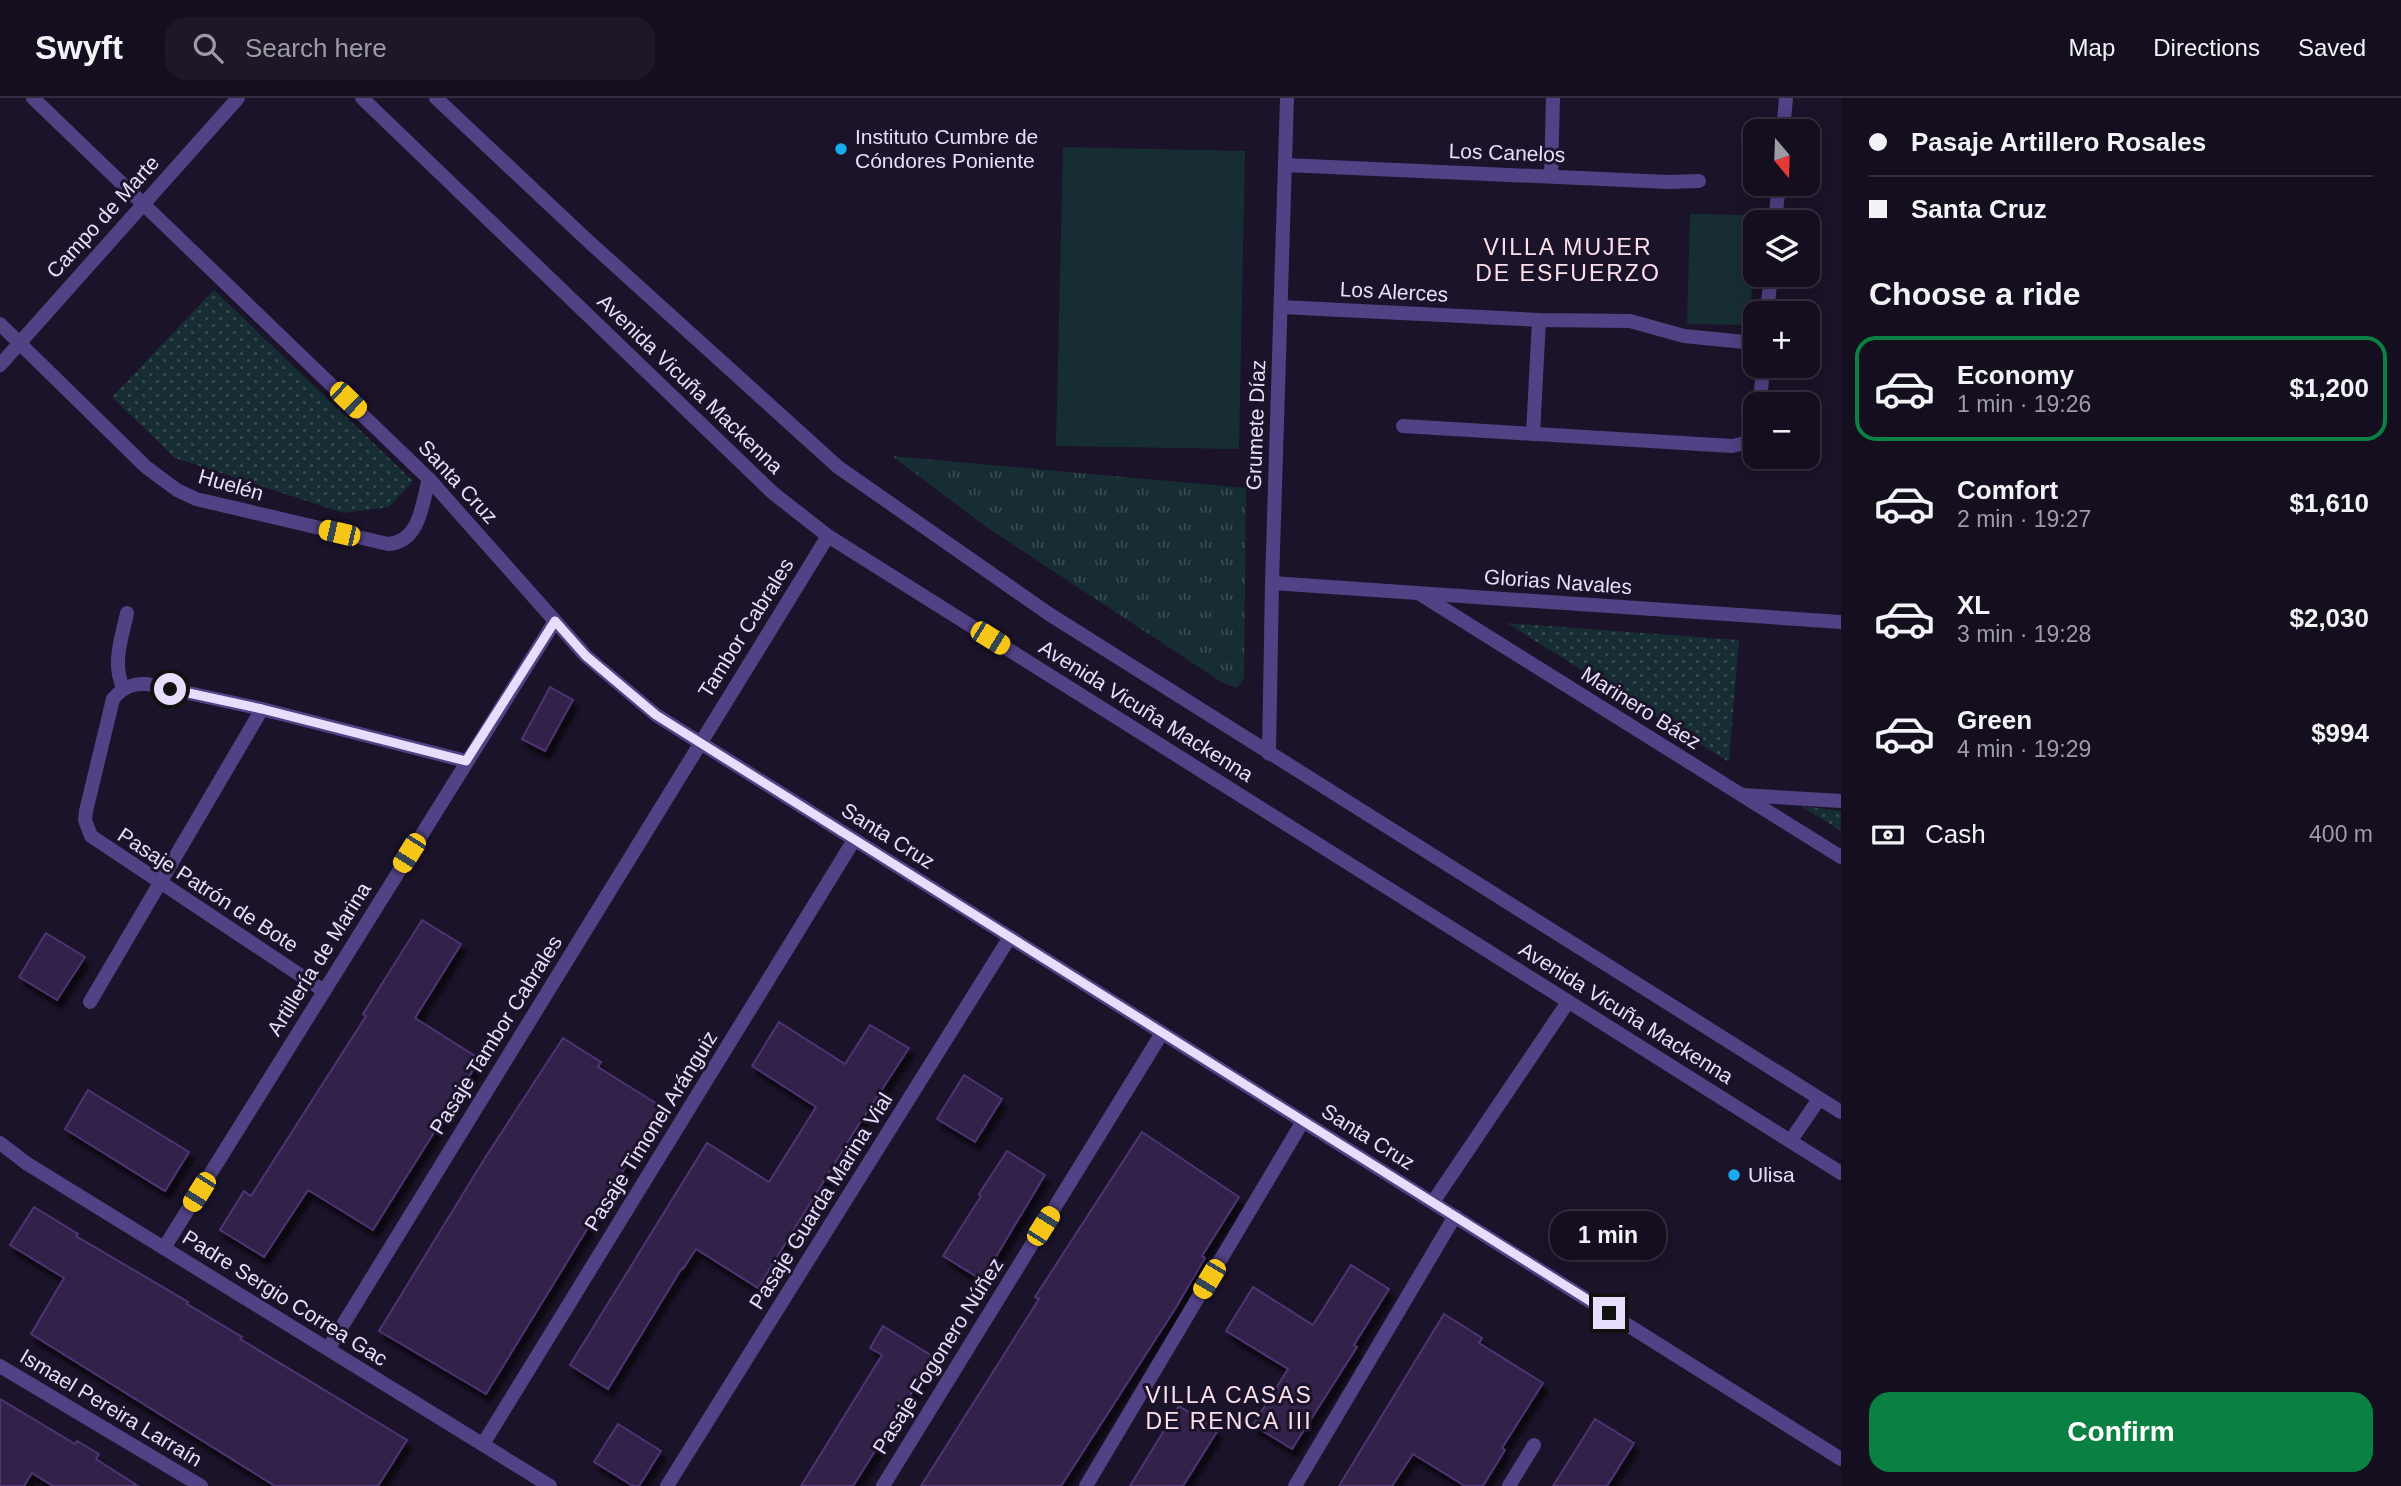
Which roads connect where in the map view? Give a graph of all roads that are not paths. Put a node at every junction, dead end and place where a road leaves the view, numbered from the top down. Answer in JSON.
{"nodes":[{"id":1,"x":33,"y":98,"type":"edge"},
{"id":2,"x":238,"y":98,"type":"edge"},
{"id":3,"x":362,"y":98,"type":"edge"},
{"id":4,"x":436,"y":98,"type":"edge"},
{"id":5,"x":1287,"y":98,"type":"edge"},
{"id":6,"x":1553,"y":98,"type":"edge"},
{"id":7,"x":1786,"y":98,"type":"edge"},
{"id":8,"x":1784,"y":119,"type":"edge"},
{"id":9,"x":1285,"y":165,"type":"junction"},
{"id":10,"x":1551,"y":176,"type":"junction"},
{"id":11,"x":1699,"y":181,"type":"dead end"},
{"id":12,"x":143,"y":204,"type":"junction"},
{"id":13,"x":1281,"y":307,"type":"junction"},
{"id":14,"x":1539,"y":320,"type":"junction"},
{"id":15,"x":0,"y":324,"type":"edge"},
{"id":16,"x":1743,"y":342,"type":"edge"},
{"id":17,"x":19,"y":343,"type":"junction"},
{"id":18,"x":0,"y":365,"type":"edge"},
{"id":19,"x":1403,"y":426,"type":"dead end"},
{"id":20,"x":1534,"y":434,"type":"junction"},
{"id":21,"x":1743,"y":444,"type":"edge"},
{"id":22,"x":429,"y":479,"type":"junction"},
{"id":23,"x":828,"y":536,"type":"junction"},
{"id":24,"x":1272,"y":583,"type":"junction"},
{"id":25,"x":1419,"y":593,"type":"junction"},
{"id":26,"x":127,"y":613,"type":"dead end"},
{"id":27,"x":555,"y":621,"type":"junction"},
{"id":28,"x":1841,"y":622,"type":"edge"},
{"id":29,"x":124,"y":689,"type":"junction"},
{"id":30,"x":262,"y":709,"type":"junction"},
{"id":31,"x":700,"y":743,"type":"junction"},
{"id":32,"x":1269,"y":754,"type":"junction"},
{"id":33,"x":466,"y":761,"type":"junction"},
{"id":34,"x":1741,"y":795,"type":"junction"},
{"id":35,"x":1841,"y":801,"type":"edge"},
{"id":36,"x":854,"y":840,"type":"junction"},
{"id":37,"x":1841,"y":858,"type":"edge"},
{"id":38,"x":160,"y":884,"type":"junction"},
{"id":39,"x":1010,"y":937,"type":"junction"},
{"id":40,"x":324,"y":991,"type":"junction"},
{"id":41,"x":90,"y":1002,"type":"dead end"},
{"id":42,"x":1568,"y":1002,"type":"junction"},
{"id":43,"x":1162,"y":1033,"type":"junction"},
{"id":44,"x":1819,"y":1099,"type":"junction"},
{"id":45,"x":1841,"y":1112,"type":"edge"},
{"id":46,"x":1303,"y":1121,"type":"junction"},
{"id":47,"x":1791,"y":1140,"type":"junction"},
{"id":48,"x":0,"y":1143,"type":"edge"},
{"id":49,"x":1841,"y":1173,"type":"edge"},
{"id":50,"x":1433,"y":1202,"type":"junction"},
{"id":51,"x":1455,"y":1216,"type":"junction"},
{"id":52,"x":164,"y":1248,"type":"junction"},
{"id":53,"x":328,"y":1349,"type":"junction"},
{"id":54,"x":0,"y":1366,"type":"edge"},
{"id":55,"x":483,"y":1444,"type":"junction"},
{"id":56,"x":1534,"y":1445,"type":"dead end"},
{"id":57,"x":1841,"y":1459,"type":"edge"},
{"id":58,"x":201,"y":1486,"type":"edge"},
{"id":59,"x":550,"y":1486,"type":"edge"},
{"id":60,"x":667,"y":1486,"type":"edge"},
{"id":61,"x":883,"y":1486,"type":"edge"},
{"id":62,"x":1086,"y":1486,"type":"edge"},
{"id":63,"x":1295,"y":1486,"type":"edge"},
{"id":64,"x":1509,"y":1486,"type":"edge"}],
"edges":[{"from":1,"to":12,"type":"street","name":"Santa Cruz"},
{"from":2,"to":12,"type":"street","name":"Campo de Marte"},
{"from":3,"to":23,"type":"street","name":"Avenida Vicuña Mackenna"},
{"from":4,"to":32,"type":"street","name":"Avenida Vicuña Mackenna"},
{"from":5,"to":9,"type":"street","name":"Grumete Díaz"},
{"from":6,"to":10,"type":"street"},
{"from":7,"to":8,"type":"street"},
{"from":9,"to":10,"type":"street","name":"Los Canelos"},
{"from":9,"to":13,"type":"street","name":"Grumete Díaz"},
{"from":10,"to":11,"type":"street","name":"Los Canelos"},
{"from":12,"to":17,"type":"street","name":"Campo de Marte"},
{"from":12,"to":22,"type":"street","name":"Santa Cruz"},
{"from":13,"to":14,"type":"street","name":"Los Alerces"},
{"from":13,"to":24,"type":"street","name":"Grumete Díaz"},
{"from":14,"to":16,"type":"street","name":"Los Alerces"},
{"from":14,"to":20,"type":"street"},
{"from":15,"to":17,"type":"street","name":"Huelén"},
{"from":17,"to":18,"type":"street","name":"Campo de Marte"},
{"from":17,"to":22,"type":"street","name":"Huelén"},
{"from":19,"to":20,"type":"street"},
{"from":20,"to":21,"type":"street"},
{"from":22,"to":27,"type":"street","name":"Santa Cruz"},
{"from":23,"to":31,"type":"street","name":"Tambor Cabrales"},
{"from":23,"to":42,"type":"street","name":"Avenida Vicuña Mackenna"},
{"from":24,"to":25,"type":"street","name":"Glorias Navales"},
{"from":24,"to":32,"type":"street","name":"Grumete Díaz"},
{"from":25,"to":28,"type":"street","name":"Glorias Navales"},
{"from":25,"to":34,"type":"street","name":"Marinero Báez"},
{"from":26,"to":29,"type":"street"},
{"from":27,"to":31,"type":"street","name":"Santa Cruz"},
{"from":27,"to":33,"type":"street","name":"Artillería de Marina"},
{"from":29,"to":30,"type":"street"},
{"from":29,"to":38,"type":"street","name":"Pasaje Patrón de Bote"},
{"from":30,"to":33,"type":"street"},
{"from":30,"to":38,"type":"street"},
{"from":31,"to":36,"type":"street","name":"Santa Cruz"},
{"from":31,"to":53,"type":"street","name":"Pasaje Tambor Cabrales"},
{"from":32,"to":44,"type":"street","name":"Avenida Vicuña Mackenna"},
{"from":33,"to":40,"type":"street","name":"Artillería de Marina"},
{"from":34,"to":35,"type":"street"},
{"from":34,"to":37,"type":"street","name":"Marinero Báez"},
{"from":36,"to":39,"type":"street","name":"Santa Cruz"},
{"from":36,"to":55,"type":"street","name":"Pasaje Timonel Aránguiz"},
{"from":38,"to":40,"type":"street","name":"Pasaje Patrón de Bote"},
{"from":38,"to":41,"type":"street"},
{"from":39,"to":43,"type":"street","name":"Santa Cruz"},
{"from":39,"to":60,"type":"street","name":"Pasaje Guarda Marina Vial"},
{"from":40,"to":52,"type":"street","name":"Artillería de Marina"},
{"from":42,"to":47,"type":"street","name":"Avenida Vicuña Mackenna"},
{"from":42,"to":50,"type":"street"},
{"from":43,"to":46,"type":"street","name":"Santa Cruz"},
{"from":43,"to":61,"type":"street","name":"Pasaje Fogonero Núñez"},
{"from":44,"to":45,"type":"street","name":"Avenida Vicuña Mackenna"},
{"from":44,"to":47,"type":"street"},
{"from":46,"to":50,"type":"street","name":"Santa Cruz"},
{"from":46,"to":62,"type":"street"},
{"from":47,"to":49,"type":"street","name":"Avenida Vicuña Mackenna"},
{"from":48,"to":52,"type":"street","name":"Padre Sergio Correa Gac"},
{"from":50,"to":51,"type":"street","name":"Santa Cruz"},
{"from":51,"to":57,"type":"street","name":"Santa Cruz"},
{"from":51,"to":63,"type":"street"},
{"from":52,"to":53,"type":"street","name":"Padre Sergio Correa Gac"},
{"from":53,"to":55,"type":"street","name":"Padre Sergio Correa Gac"},
{"from":54,"to":58,"type":"street","name":"Ismael Pereira Larraín"},
{"from":55,"to":59,"type":"street","name":"Padre Sergio Correa Gac"},
{"from":56,"to":64,"type":"street"}]}
